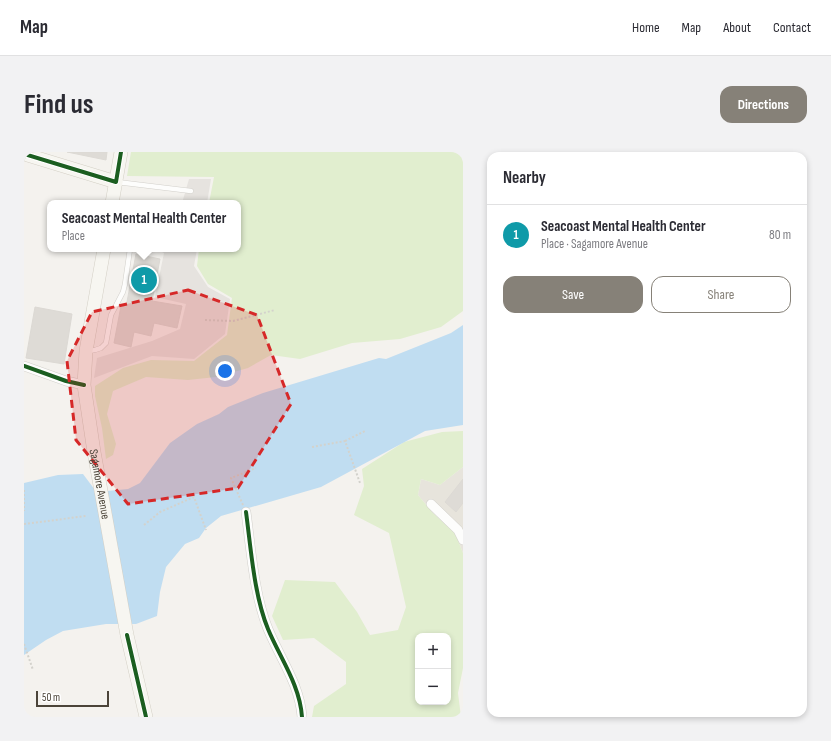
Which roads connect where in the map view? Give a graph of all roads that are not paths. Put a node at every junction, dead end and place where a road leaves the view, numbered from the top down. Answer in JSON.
{"nodes":[{"id":1,"x":121,"y":152,"type":"edge"},
{"id":2,"x":24,"y":154,"type":"edge"},
{"id":3,"x":116,"y":182,"type":"junction"},
{"id":4,"x":191,"y":191,"type":"dead end"},
{"id":5,"x":113,"y":200,"type":"edge"},
{"id":6,"x":103,"y":252,"type":"edge"},
{"id":7,"x":130,"y":252,"type":"edge"},
{"id":8,"x":86,"y":351,"type":"junction"},
{"id":9,"x":24,"y":366,"type":"edge"},
{"id":10,"x":84,"y":385,"type":"junction"},
{"id":11,"x":431,"y":504,"type":"dead end"},
{"id":12,"x":246,"y":512,"type":"road end"},
{"id":13,"x":463,"y":540,"type":"edge"},
{"id":14,"x":146,"y":717,"type":"edge"},
{"id":15,"x":302,"y":717,"type":"edge"}],
"edges":[{"from":1,"to":3,"type":"main road"},
{"from":2,"to":3,"type":"main road"},
{"from":3,"to":4,"type":"lane"},
{"from":3,"to":5,"type":"main road"},
{"from":6,"to":8,"type":"main road","name":"Sagamore Avenue"},
{"from":7,"to":8,"type":"lane"},
{"from":8,"to":10,"type":"main road","name":"Sagamore Avenue"},
{"from":9,"to":10,"type":"street"},
{"from":10,"to":14,"type":"main road","name":"Sagamore Avenue"},
{"from":11,"to":13,"type":"street"},
{"from":12,"to":15,"type":"street"}]}
